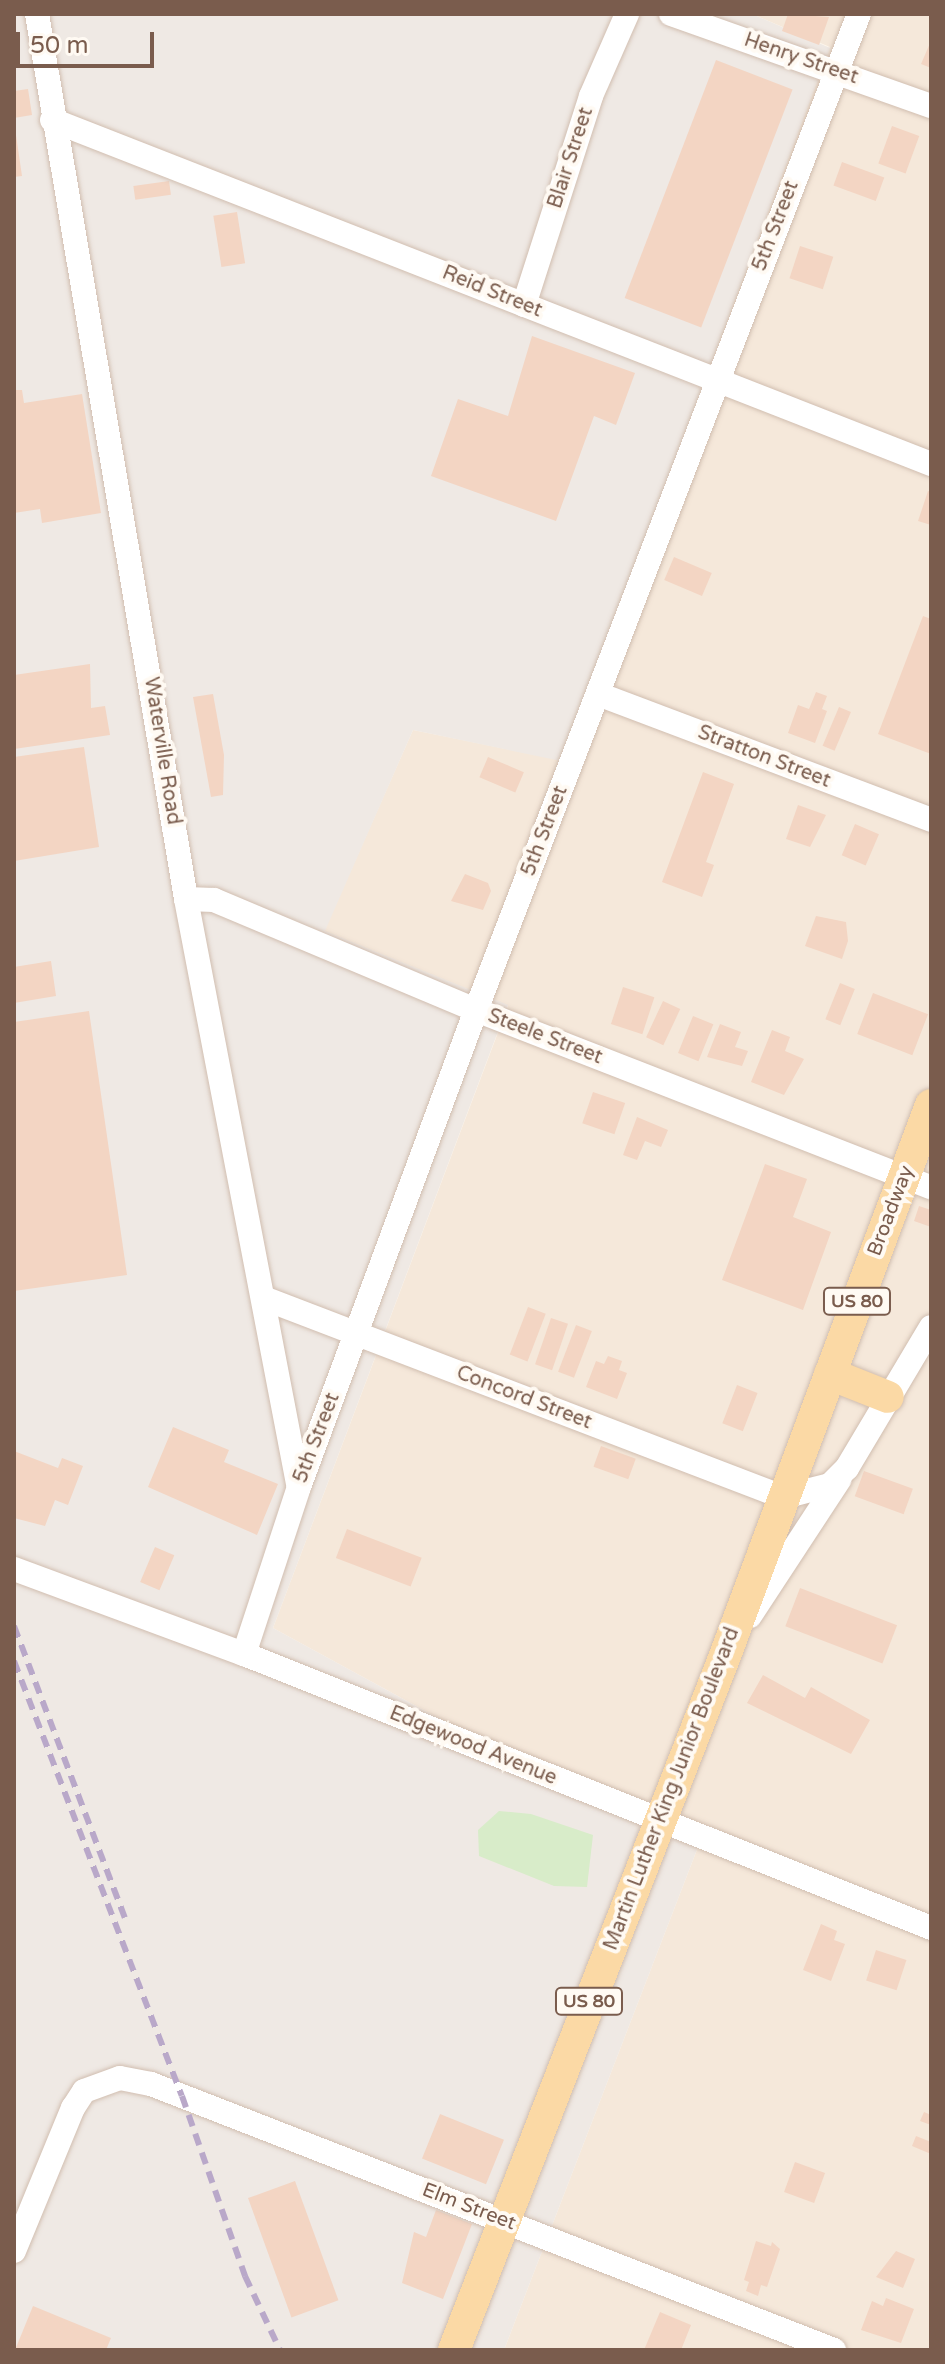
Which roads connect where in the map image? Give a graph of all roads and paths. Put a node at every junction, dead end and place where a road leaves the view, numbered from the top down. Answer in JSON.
{"nodes":[{"id":1,"x":37,"y":14,"type":"edge"},
{"id":2,"x":627,"y":14,"type":"edge"},
{"id":3,"x":671,"y":14,"type":"edge"},
{"id":4,"x":859,"y":14,"type":"edge"},
{"id":5,"x":836,"y":71,"type":"junction"},
{"id":6,"x":931,"y":106,"type":"edge"},
{"id":7,"x":52,"y":120,"type":"junction"},
{"id":8,"x":524,"y":305,"type":"junction"},
{"id":9,"x":716,"y":383,"type":"junction"},
{"id":10,"x":931,"y":464,"type":"edge"},
{"id":11,"x":598,"y":694,"type":"junction"},
{"id":12,"x":931,"y":820,"type":"edge"},
{"id":13,"x":186,"y":899,"type":"junction"},
{"id":14,"x":476,"y":1010,"type":"junction"},
{"id":15,"x":931,"y":1105,"type":"edge"},
{"id":16,"x":918,"y":1182,"type":"edge"},
{"id":17,"x":266,"y":1299,"type":"junction"},
{"id":18,"x":931,"y":1327,"type":"edge"},
{"id":19,"x":356,"y":1334,"type":"junction"},
{"id":20,"x":830,"y":1374,"type":"junction"},
{"id":21,"x":888,"y":1397,"type":"junction"},
{"id":22,"x":847,"y":1468,"type":"junction"},
{"id":23,"x":299,"y":1487,"type":"junction"},
{"id":24,"x":783,"y":1497,"type":"junction"},
{"id":25,"x":14,"y":1569,"type":"edge"},
{"id":26,"x":726,"y":1653,"type":"junction"},
{"id":27,"x":244,"y":1654,"type":"junction"},
{"id":28,"x":659,"y":1820,"type":"junction"},
{"id":29,"x":931,"y":1928,"type":"edge"},
{"id":30,"x":504,"y":2220,"type":"junction"},
{"id":31,"x":14,"y":2251,"type":"edge"},
{"id":32,"x":454,"y":2350,"type":"edge"},
{"id":33,"x":834,"y":2350,"type":"edge"}],
"edges":[{"from":1,"to":7,"type":"street","name":"Waterville Road"},
{"from":2,"to":8,"type":"street","name":"Blair Street"},
{"from":3,"to":5,"type":"street","name":"Henry Street"},
{"from":4,"to":5,"type":"street","name":"5th Street"},
{"from":5,"to":6,"type":"street","name":"Henry Street"},
{"from":5,"to":9,"type":"street","name":"5th Street"},
{"from":7,"to":8,"type":"street","name":"Reid Street"},
{"from":7,"to":13,"type":"street","name":"Waterville Road"},
{"from":8,"to":9,"type":"street","name":"Reid Street"},
{"from":9,"to":10,"type":"street","name":"Reid Street"},
{"from":9,"to":11,"type":"street","name":"5th Street"},
{"from":11,"to":12,"type":"street","name":"Stratton Street"},
{"from":11,"to":14,"type":"street","name":"5th Street"},
{"from":13,"to":14,"type":"street","name":"Steele Street"},
{"from":13,"to":17,"type":"street","name":"Waterville Road"},
{"from":14,"to":16,"type":"street","name":"Steele Street"},
{"from":14,"to":19,"type":"street","name":"5th Street"},
{"from":15,"to":16,"type":"main road","name":"Broadway","number":"US 80"},
{"from":16,"to":20,"type":"main road","name":"Broadway","number":"US 80"},
{"from":17,"to":19,"type":"street","name":"Concord Street"},
{"from":17,"to":23,"type":"street","name":"Waterville Road"},
{"from":18,"to":21,"type":"street"},
{"from":19,"to":23,"type":"street","name":"5th Street"},
{"from":19,"to":24,"type":"street","name":"Concord Street"},
{"from":20,"to":21,"type":"main road"},
{"from":20,"to":24,"type":"main road","name":"Broadway","number":"US 80"},
{"from":21,"to":22,"type":"street"},
{"from":22,"to":24,"type":"street"},
{"from":22,"to":26,"type":"street"},
{"from":23,"to":27,"type":"street","name":"5th Street"},
{"from":24,"to":26,"type":"main road","name":"Martin Luther King Junior Boulevard","number":"US 80"},
{"from":25,"to":27,"type":"street","name":"Edgewood Avenue"},
{"from":26,"to":28,"type":"main road","name":"Martin Luther King Junior Boulevard","number":"US 80"},
{"from":27,"to":28,"type":"street","name":"Edgewood Avenue"},
{"from":28,"to":29,"type":"street","name":"Edgewood Avenue"},
{"from":28,"to":30,"type":"main road","name":"Martin Luther King Junior Boulevard","number":"US 80"},
{"from":30,"to":31,"type":"street","name":"Elm Street"},
{"from":30,"to":32,"type":"main road","name":"Martin Luther King Junior Boulevard","number":"US 80"},
{"from":30,"to":33,"type":"street","name":"Elm Street"}]}
